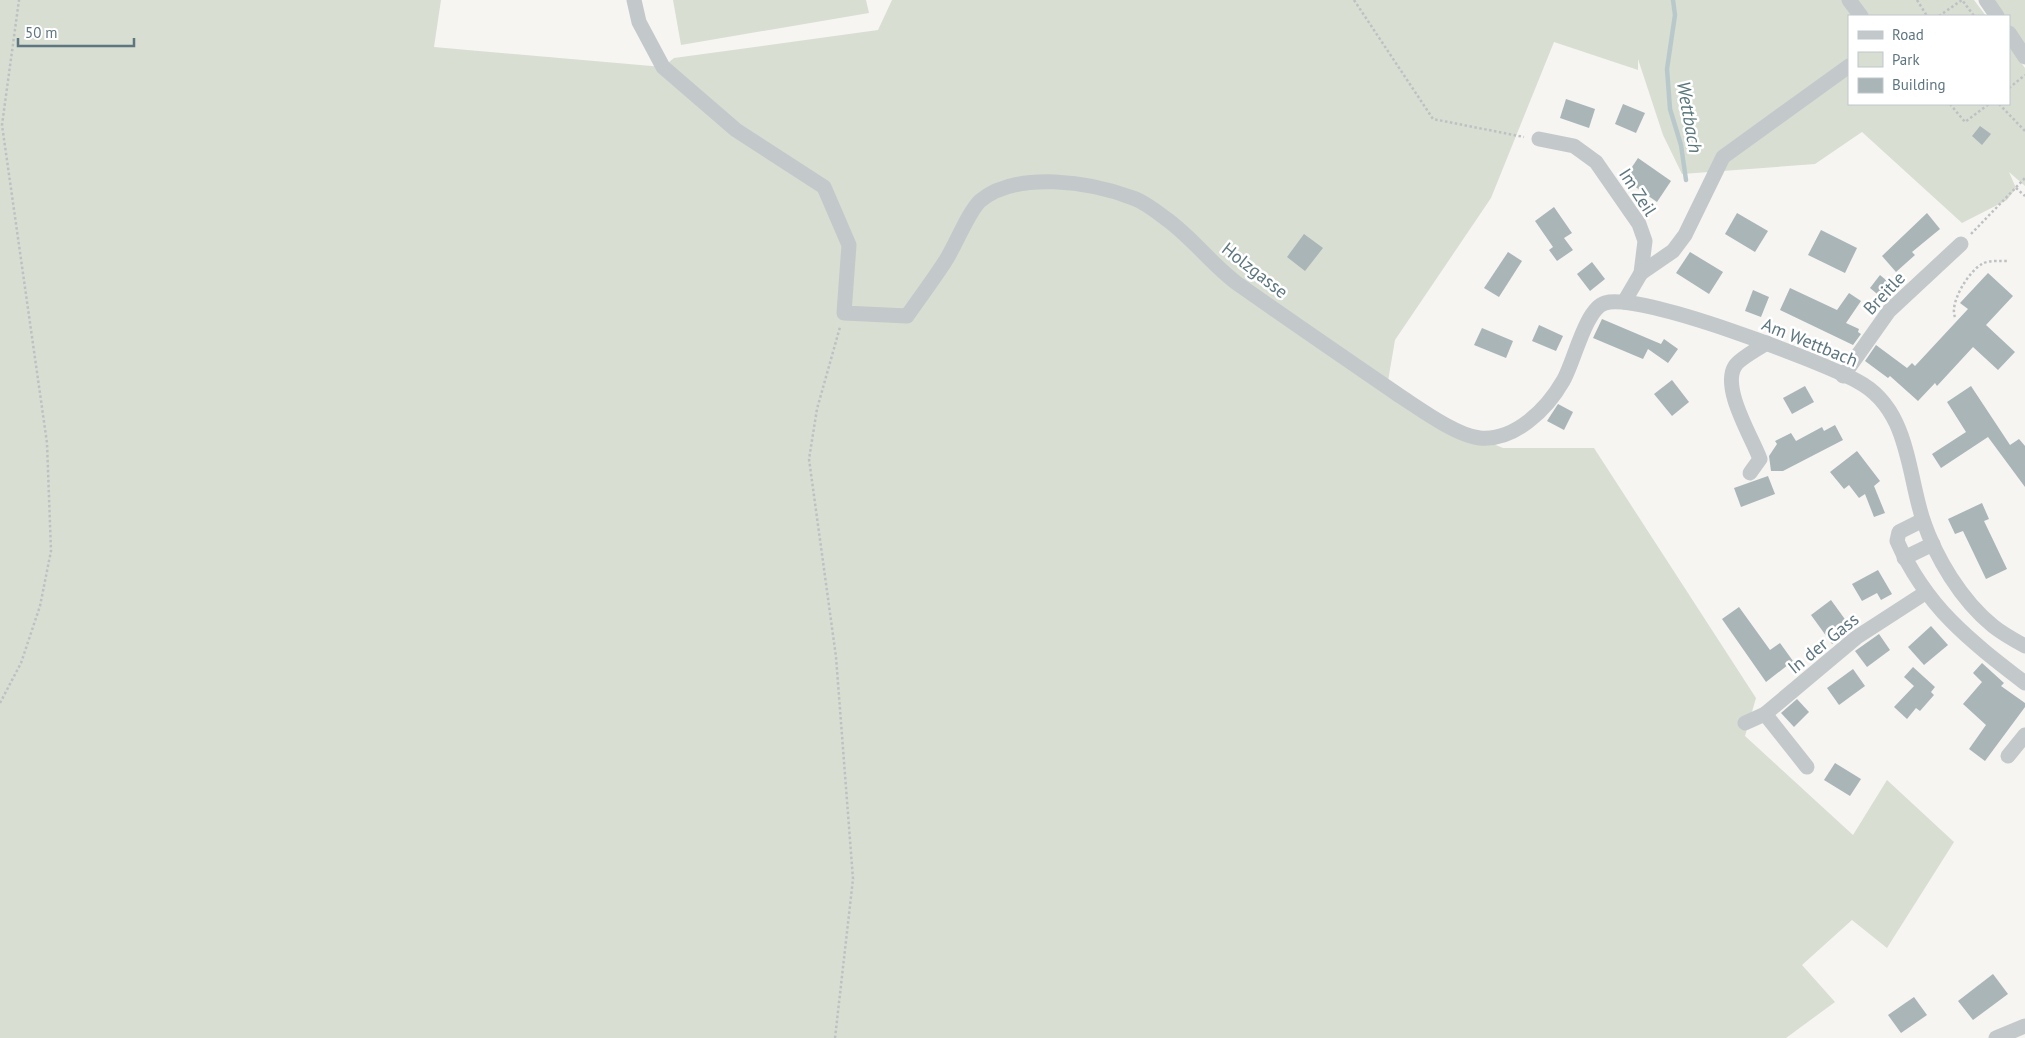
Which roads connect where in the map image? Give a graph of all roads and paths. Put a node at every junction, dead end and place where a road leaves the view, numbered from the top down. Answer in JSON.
{"nodes":[{"id":1,"x":18,"y":0,"type":"edge"},
{"id":2,"x":634,"y":0,"type":"edge"},
{"id":3,"x":1354,"y":0,"type":"edge"},
{"id":4,"x":1850,"y":0,"type":"edge"},
{"id":5,"x":1917,"y":0,"type":"edge"},
{"id":6,"x":1986,"y":0,"type":"edge"},
{"id":7,"x":1859,"y":15,"type":"edge"},
{"id":8,"x":1926,"y":15,"type":"edge"},
{"id":9,"x":1940,"y":15,"type":"edge"},
{"id":10,"x":1973,"y":15,"type":"edge"},
{"id":11,"x":1996,"y":15,"type":"edge"},
{"id":12,"x":2010,"y":34,"type":"edge"},
{"id":13,"x":2025,"y":57,"type":"edge"},
{"id":14,"x":1848,"y":67,"type":"edge"},
{"id":15,"x":2025,"y":75,"type":"edge"},
{"id":16,"x":2010,"y":87,"type":"edge"},
{"id":17,"x":1951,"y":105,"type":"edge"},
{"id":18,"x":1989,"y":105,"type":"edge"},
{"id":19,"x":2000,"y":105,"type":"edge"},
{"id":20,"x":1,"y":125,"type":"edge"},
{"id":21,"x":2025,"y":131,"type":"edge"},
{"id":22,"x":1539,"y":140,"type":"joint"},
{"id":23,"x":2025,"y":178,"type":"edge"},
{"id":24,"x":2016,"y":188,"type":"junction"},
{"id":25,"x":2025,"y":196,"type":"edge"},
{"id":26,"x":1961,"y":244,"type":"joint"},
{"id":27,"x":2009,"y":261,"type":"dead end"},
{"id":28,"x":1641,"y":273,"type":"junction"},
{"id":29,"x":1624,"y":302,"type":"junction"},
{"id":30,"x":844,"y":314,"type":"junction"},
{"id":31,"x":1954,"y":316,"type":"dead end"},
{"id":32,"x":1766,"y":343,"type":"junction"},
{"id":33,"x":1843,"y":376,"type":"junction"},
{"id":34,"x":1750,"y":473,"type":"dead end"},
{"id":35,"x":1923,"y":520,"type":"junction"},
{"id":36,"x":1933,"y":544,"type":"junction"},
{"id":37,"x":1904,"y":558,"type":"junction"},
{"id":38,"x":1924,"y":593,"type":"junction"},
{"id":39,"x":2025,"y":646,"type":"edge"},
{"id":40,"x":2025,"y":683,"type":"edge"},
{"id":41,"x":0,"y":703,"type":"edge"},
{"id":42,"x":1765,"y":714,"type":"junction"},
{"id":43,"x":1746,"y":723,"type":"dead end"},
{"id":44,"x":2025,"y":735,"type":"edge"},
{"id":45,"x":2008,"y":756,"type":"dead end"},
{"id":46,"x":1807,"y":767,"type":"dead end"},
{"id":47,"x":2025,"y":1026,"type":"edge"},
{"id":48,"x":835,"y":1038,"type":"edge"},
{"id":49,"x":1996,"y":1038,"type":"edge"}],
"edges":[{"from":1,"to":20,"type":"path"},
{"from":2,"to":30,"type":"street"},
{"from":3,"to":22,"type":"path"},
{"from":4,"to":7,"type":"street"},
{"from":5,"to":8,"type":"path"},
{"from":6,"to":11,"type":"street"},
{"from":9,"to":10,"type":"path"},
{"from":12,"to":13,"type":"street"},
{"from":14,"to":28,"type":"street"},
{"from":15,"to":16,"type":"path"},
{"from":17,"to":18,"type":"path"},
{"from":19,"to":21,"type":"path"},
{"from":20,"to":41,"type":"path"},
{"from":22,"to":28,"type":"street","name":"Im Zeil"},
{"from":23,"to":24,"type":"path"},
{"from":24,"to":25,"type":"path"},
{"from":24,"to":26,"type":"path"},
{"from":26,"to":33,"type":"street","name":"Breitle"},
{"from":27,"to":31,"type":"path"},
{"from":28,"to":29,"type":"street","name":"Im Zeil"},
{"from":29,"to":30,"type":"street","name":"Holzgasse"},
{"from":29,"to":32,"type":"street","name":"Am Wettbach"},
{"from":30,"to":48,"type":"path"},
{"from":32,"to":33,"type":"street","name":"Am Wettbach"},
{"from":32,"to":34,"type":"street"},
{"from":33,"to":35,"type":"street","name":"Am Wettbach"},
{"from":35,"to":36,"type":"street","name":"Am Wettbach"},
{"from":35,"to":37,"type":"street"},
{"from":36,"to":37,"type":"street"},
{"from":36,"to":39,"type":"street","name":"Am Wettbach"},
{"from":37,"to":38,"type":"street"},
{"from":38,"to":40,"type":"street"},
{"from":38,"to":42,"type":"street","name":"In der Gass"},
{"from":42,"to":43,"type":"street","name":"In der Gass"},
{"from":42,"to":46,"type":"street"},
{"from":44,"to":45,"type":"street"},
{"from":47,"to":49,"type":"street"}]}
